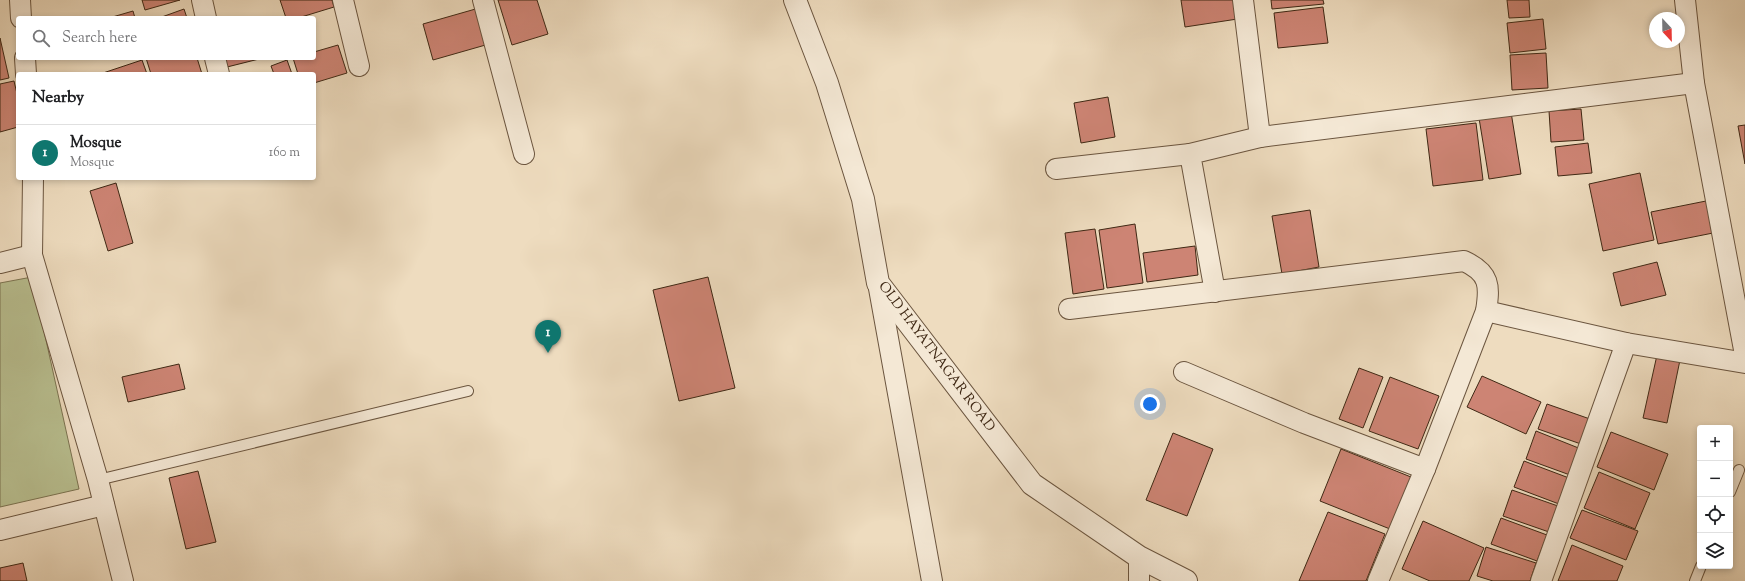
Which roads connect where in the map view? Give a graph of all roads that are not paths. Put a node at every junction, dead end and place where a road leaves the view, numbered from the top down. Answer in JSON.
{"nodes":[{"id":1,"x":20,"y":0,"type":"edge"},
{"id":2,"x":202,"y":0,"type":"edge"},
{"id":3,"x":343,"y":0,"type":"edge"},
{"id":4,"x":482,"y":0,"type":"edge"},
{"id":5,"x":795,"y":0,"type":"edge"},
{"id":6,"x":1243,"y":0,"type":"edge"},
{"id":7,"x":1686,"y":0,"type":"edge"},
{"id":8,"x":21,"y":16,"type":"edge"},
{"id":9,"x":206,"y":16,"type":"edge"},
{"id":10,"x":25,"y":60,"type":"edge"},
{"id":11,"x":215,"y":60,"type":"edge"},
{"id":12,"x":359,"y":66,"type":"dead end"},
{"id":13,"x":26,"y":72,"type":"edge"},
{"id":14,"x":218,"y":72,"type":"edge"},
{"id":15,"x":1694,"y":83,"type":"junction"},
{"id":16,"x":1260,"y":137,"type":"junction"},
{"id":17,"x":524,"y":154,"type":"dead end"},
{"id":18,"x":1190,"y":154,"type":"junction"},
{"id":19,"x":1056,"y":169,"type":"dead end"},
{"id":20,"x":33,"y":180,"type":"edge"},
{"id":21,"x":32,"y":255,"type":"junction"},
{"id":22,"x":0,"y":262,"type":"edge"},
{"id":23,"x":878,"y":283,"type":"junction"},
{"id":24,"x":1215,"y":292,"type":"junction"},
{"id":25,"x":1069,"y":309,"type":"dead end"},
{"id":26,"x":1486,"y":311,"type":"junction"},
{"id":27,"x":1626,"y":343,"type":"junction"},
{"id":28,"x":1745,"y":355,"type":"edge"},
{"id":29,"x":1745,"y":363,"type":"edge"},
{"id":30,"x":1184,"y":372,"type":"dead end"},
{"id":31,"x":468,"y":391,"type":"dead end"},
{"id":32,"x":1425,"y":469,"type":"junction"},
{"id":33,"x":1739,"y":470,"type":"dead end"},
{"id":34,"x":98,"y":480,"type":"junction"},
{"id":35,"x":1733,"y":485,"type":"edge"},
{"id":36,"x":104,"y":505,"type":"junction"},
{"id":37,"x":0,"y":530,"type":"edge"},
{"id":38,"x":1139,"y":557,"type":"junction"},
{"id":39,"x":1700,"y":569,"type":"edge"},
{"id":40,"x":123,"y":581,"type":"edge"},
{"id":41,"x":932,"y":581,"type":"edge"},
{"id":42,"x":1139,"y":581,"type":"edge"},
{"id":43,"x":1186,"y":581,"type":"edge"},
{"id":44,"x":1378,"y":581,"type":"edge"},
{"id":45,"x":1541,"y":581,"type":"edge"},
{"id":46,"x":1695,"y":581,"type":"edge"}],
"edges":[{"from":1,"to":8,"type":"street"},
{"from":2,"to":9,"type":"street"},
{"from":3,"to":12,"type":"street"},
{"from":4,"to":17,"type":"street"},
{"from":5,"to":23,"type":"street","name":"OLD HAYATNAGAR ROAD"},
{"from":6,"to":16,"type":"street"},
{"from":7,"to":15,"type":"street"},
{"from":10,"to":13,"type":"street"},
{"from":11,"to":14,"type":"street"},
{"from":15,"to":16,"type":"street"},
{"from":15,"to":28,"type":"street"},
{"from":16,"to":18,"type":"street"},
{"from":18,"to":19,"type":"street"},
{"from":18,"to":24,"type":"street"},
{"from":20,"to":21,"type":"street"},
{"from":21,"to":22,"type":"street"},
{"from":21,"to":34,"type":"street"},
{"from":23,"to":38,"type":"street","name":"OLD HAYATNAGAR ROAD"},
{"from":23,"to":41,"type":"street"},
{"from":24,"to":25,"type":"street"},
{"from":24,"to":26,"type":"street"},
{"from":26,"to":27,"type":"street"},
{"from":26,"to":32,"type":"street"},
{"from":27,"to":29,"type":"street"},
{"from":27,"to":45,"type":"street"},
{"from":30,"to":32,"type":"street"},
{"from":31,"to":34,"type":"lane"},
{"from":32,"to":44,"type":"street"},
{"from":33,"to":35,"type":"lane"},
{"from":34,"to":36,"type":"street"},
{"from":36,"to":37,"type":"street"},
{"from":36,"to":40,"type":"street"},
{"from":38,"to":42,"type":"street"},
{"from":38,"to":43,"type":"street","name":"OLD HAYATNAGAR ROAD"},
{"from":39,"to":46,"type":"lane"}]}
